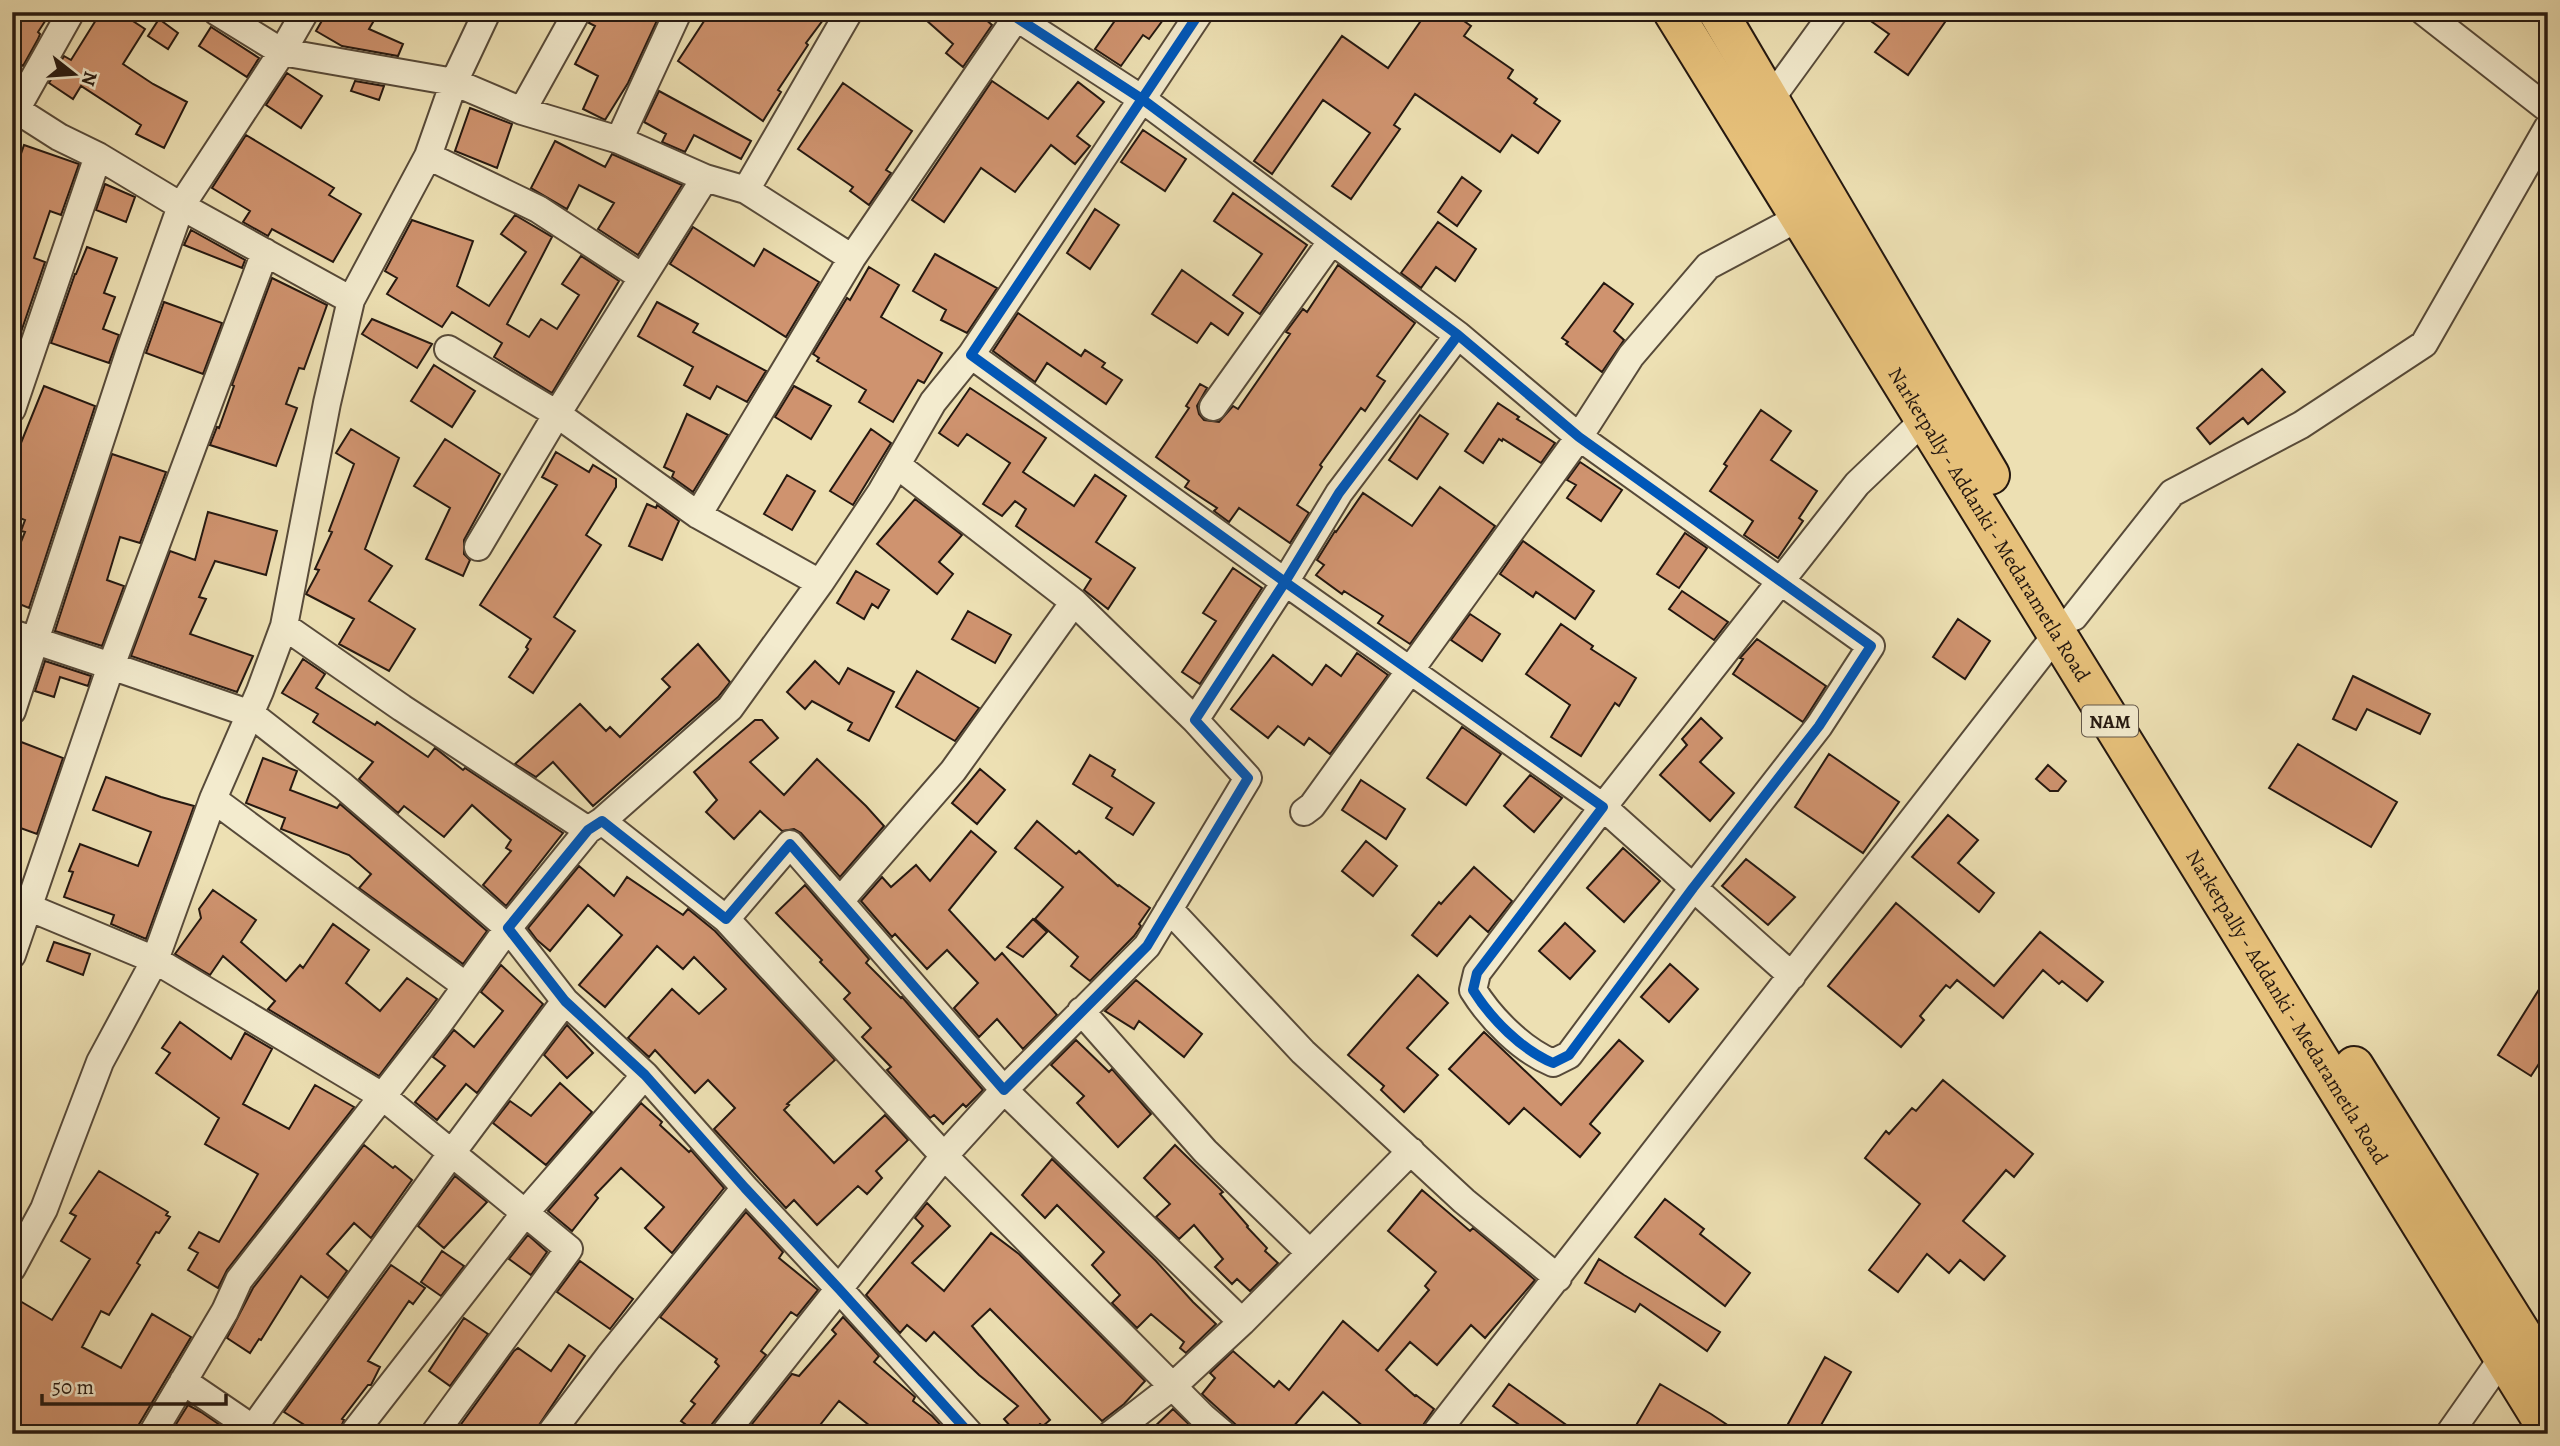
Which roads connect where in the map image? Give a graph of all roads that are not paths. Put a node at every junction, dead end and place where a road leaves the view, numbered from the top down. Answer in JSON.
{"nodes":[{"id":1,"x":71,"y":12,"type":"edge"},
{"id":2,"x":217,"y":12,"type":"edge"},
{"id":3,"x":305,"y":12,"type":"edge"},
{"id":4,"x":487,"y":12,"type":"edge"},
{"id":5,"x":577,"y":12,"type":"edge"},
{"id":6,"x":678,"y":12,"type":"edge"},
{"id":7,"x":849,"y":12,"type":"edge"},
{"id":8,"x":1200,"y":12,"type":"edge"},
{"id":9,"x":1673,"y":12,"type":"edge"},
{"id":10,"x":1718,"y":12,"type":"edge"},
{"id":11,"x":1834,"y":12,"type":"edge"},
{"id":12,"x":2424,"y":12,"type":"edge"},
{"id":13,"x":1015,"y":14,"type":"edge"},
{"id":14,"x":282,"y":52,"type":"junction"},
{"id":15,"x":454,"y":82,"type":"junction"},
{"id":16,"x":1142,"y":99,"type":"junction"},
{"id":17,"x":1770,"y":100,"type":"junction"},
{"id":18,"x":2548,"y":109,"type":"edge"},
{"id":19,"x":13,"y":111,"type":"edge"},
{"id":20,"x":522,"y":111,"type":"junction"},
{"id":21,"x":2548,"y":127,"type":"edge"},
{"id":22,"x":619,"y":140,"type":"junction"},
{"id":23,"x":98,"y":156,"type":"junction"},
{"id":24,"x":428,"y":156,"type":"junction"},
{"id":25,"x":705,"y":178,"type":"junction"},
{"id":26,"x":746,"y":190,"type":"junction"},
{"id":27,"x":181,"y":206,"type":"junction"},
{"id":28,"x":1800,"y":217,"type":"junction"},
{"id":29,"x":1331,"y":242,"type":"junction"},
{"id":30,"x":265,"y":252,"type":"junction"},
{"id":31,"x":852,"y":258,"type":"junction"},
{"id":32,"x":642,"y":277,"type":"junction"},
{"id":33,"x":351,"y":300,"type":"junction"},
{"id":34,"x":1458,"y":335,"type":"junction"},
{"id":35,"x":448,"y":349,"type":"dead end"},
{"id":36,"x":971,"y":355,"type":"junction"},
{"id":37,"x":1213,"y":407,"type":"dead end"},
{"id":38,"x":12,"y":409,"type":"edge"},
{"id":39,"x":557,"y":414,"type":"junction"},
{"id":40,"x":1925,"y":419,"type":"junction"},
{"id":41,"x":1579,"y":438,"type":"junction"},
{"id":42,"x":897,"y":465,"type":"junction"},
{"id":43,"x":698,"y":516,"type":"junction"},
{"id":44,"x":478,"y":547,"type":"dead end"},
{"id":45,"x":1779,"y":580,"type":"junction"},
{"id":46,"x":1285,"y":582,"type":"junction"},
{"id":47,"x":820,"y":583,"type":"junction"},
{"id":48,"x":1074,"y":602,"type":"junction"},
{"id":49,"x":284,"y":626,"type":"junction"},
{"id":50,"x":2065,"y":626,"type":"junction"},
{"id":51,"x":24,"y":637,"type":"edge"},
{"id":52,"x":111,"y":666,"type":"junction"},
{"id":53,"x":1411,"y":670,"type":"junction"},
{"id":54,"x":12,"y":711,"type":"edge"},
{"id":55,"x":251,"y":714,"type":"junction"},
{"id":56,"x":1195,"y":720,"type":"junction"},
{"id":57,"x":213,"y":799,"type":"junction"},
{"id":58,"x":1603,"y":807,"type":"junction"},
{"id":59,"x":1304,"y":812,"type":"dead end"},
{"id":60,"x":595,"y":826,"type":"junction"},
{"id":61,"x":1693,"y":888,"type":"junction"},
{"id":62,"x":839,"y":901,"type":"junction"},
{"id":63,"x":29,"y":907,"type":"junction"},
{"id":64,"x":1169,"y":909,"type":"junction"},
{"id":65,"x":726,"y":919,"type":"junction"},
{"id":66,"x":508,"y":928,"type":"junction"},
{"id":67,"x":12,"y":955,"type":"edge"},
{"id":68,"x":155,"y":960,"type":"junction"},
{"id":69,"x":1792,"y":976,"type":"junction"},
{"id":70,"x":467,"y":986,"type":"junction"},
{"id":71,"x":565,"y":1001,"type":"junction"},
{"id":72,"x":1081,"y":1011,"type":"junction"},
{"id":73,"x":645,"y":1075,"type":"junction"},
{"id":74,"x":1004,"y":1090,"type":"junction"},
{"id":75,"x":382,"y":1096,"type":"junction"},
{"id":76,"x":1410,"y":1152,"type":"junction"},
{"id":77,"x":451,"y":1154,"type":"junction"},
{"id":78,"x":944,"y":1156,"type":"junction"},
{"id":79,"x":745,"y":1188,"type":"junction"},
{"id":80,"x":525,"y":1213,"type":"junction"},
{"id":81,"x":1311,"y":1253,"type":"junction"},
{"id":82,"x":12,"y":1268,"type":"edge"},
{"id":83,"x":1558,"y":1278,"type":"junction"},
{"id":84,"x":840,"y":1290,"type":"junction"},
{"id":85,"x":1242,"y":1322,"type":"junction"},
{"id":86,"x":2503,"y":1357,"type":"junction"},
{"id":87,"x":2548,"y":1376,"type":"edge"},
{"id":88,"x":183,"y":1381,"type":"junction"},
{"id":89,"x":1173,"y":1386,"type":"junction"},
{"id":90,"x":2548,"y":1430,"type":"edge"},
{"id":91,"x":257,"y":1431,"type":"edge"},
{"id":92,"x":152,"y":1434,"type":"edge"},
{"id":93,"x":354,"y":1434,"type":"edge"},
{"id":94,"x":434,"y":1434,"type":"edge"},
{"id":95,"x":550,"y":1434,"type":"edge"},
{"id":96,"x":724,"y":1434,"type":"edge"},
{"id":97,"x":970,"y":1434,"type":"edge"},
{"id":98,"x":1111,"y":1434,"type":"edge"},
{"id":99,"x":1223,"y":1434,"type":"edge"},
{"id":100,"x":1435,"y":1434,"type":"edge"},
{"id":101,"x":2449,"y":1434,"type":"edge"}],
"edges":[{"from":1,"to":19,"type":"street"},
{"from":2,"to":14,"type":"street"},
{"from":3,"to":14,"type":"street"},
{"from":4,"to":15,"type":"street"},
{"from":5,"to":20,"type":"street"},
{"from":6,"to":22,"type":"street"},
{"from":7,"to":26,"type":"street"},
{"from":8,"to":16,"type":"street"},
{"from":9,"to":28,"type":"highway","name":"Narketpally - Addanki - Medarametla Road","number":"NAM"},
{"from":10,"to":17,"type":"highway","name":"Narketpally - Addanki - Medarametla Road","number":"NAM"},
{"from":11,"to":17,"type":"street"},
{"from":12,"to":18,"type":"street"},
{"from":13,"to":16,"type":"street"},
{"from":13,"to":31,"type":"street"},
{"from":14,"to":15,"type":"street"},
{"from":14,"to":27,"type":"street"},
{"from":15,"to":20,"type":"street"},
{"from":15,"to":24,"type":"street"},
{"from":16,"to":29,"type":"street"},
{"from":16,"to":36,"type":"street"},
{"from":17,"to":50,"type":"highway","name":"Narketpally - Addanki - Medarametla Road","number":"NAM"},
{"from":19,"to":23,"type":"street"},
{"from":20,"to":22,"type":"street"},
{"from":21,"to":50,"type":"street"},
{"from":22,"to":25,"type":"street"},
{"from":23,"to":27,"type":"street"},
{"from":23,"to":38,"type":"street"},
{"from":24,"to":32,"type":"street"},
{"from":24,"to":33,"type":"street"},
{"from":25,"to":26,"type":"street"},
{"from":25,"to":32,"type":"street"},
{"from":26,"to":31,"type":"street"},
{"from":27,"to":30,"type":"street"},
{"from":27,"to":51,"type":"street"},
{"from":28,"to":40,"type":"highway","name":"Narketpally - Addanki - Medarametla Road","number":"NAM"},
{"from":28,"to":41,"type":"street"},
{"from":29,"to":34,"type":"street"},
{"from":29,"to":37,"type":"street"},
{"from":30,"to":33,"type":"street"},
{"from":30,"to":52,"type":"street"},
{"from":31,"to":43,"type":"street"},
{"from":32,"to":39,"type":"street"},
{"from":33,"to":49,"type":"street"},
{"from":34,"to":41,"type":"street"},
{"from":34,"to":46,"type":"street"},
{"from":35,"to":39,"type":"street"},
{"from":36,"to":42,"type":"street"},
{"from":36,"to":46,"type":"street"},
{"from":39,"to":43,"type":"street"},
{"from":39,"to":44,"type":"street"},
{"from":40,"to":45,"type":"street"},
{"from":40,"to":50,"type":"highway","name":"Narketpally - Addanki - Medarametla Road","number":"NAM"},
{"from":41,"to":45,"type":"street"},
{"from":41,"to":53,"type":"street"},
{"from":42,"to":47,"type":"street"},
{"from":42,"to":48,"type":"street"},
{"from":43,"to":47,"type":"street"},
{"from":45,"to":58,"type":"street"},
{"from":45,"to":61,"type":"street"},
{"from":46,"to":53,"type":"street"},
{"from":46,"to":56,"type":"street"},
{"from":47,"to":60,"type":"street"},
{"from":48,"to":56,"type":"street"},
{"from":48,"to":62,"type":"street"},
{"from":49,"to":55,"type":"street"},
{"from":49,"to":60,"type":"street"},
{"from":50,"to":69,"type":"street"},
{"from":50,"to":86,"type":"highway","name":"Narketpally - Addanki - Medarametla Road","number":"NAM"},
{"from":50,"to":87,"type":"highway","name":"Narketpally - Addanki - Medarametla Road","number":"NAM"},
{"from":51,"to":52,"type":"street"},
{"from":51,"to":54,"type":"street"},
{"from":52,"to":55,"type":"street"},
{"from":52,"to":63,"type":"street"},
{"from":53,"to":58,"type":"street"},
{"from":53,"to":59,"type":"street"},
{"from":55,"to":57,"type":"street"},
{"from":55,"to":66,"type":"street"},
{"from":56,"to":64,"type":"street"},
{"from":57,"to":68,"type":"street"},
{"from":57,"to":70,"type":"street"},
{"from":58,"to":61,"type":"street"},
{"from":58,"to":61,"type":"street"},
{"from":60,"to":65,"type":"street"},
{"from":60,"to":66,"type":"street"},
{"from":61,"to":69,"type":"street"},
{"from":62,"to":65,"type":"street"},
{"from":62,"to":74,"type":"street"},
{"from":63,"to":67,"type":"street"},
{"from":63,"to":68,"type":"street"},
{"from":64,"to":72,"type":"street"},
{"from":64,"to":76,"type":"street"},
{"from":65,"to":78,"type":"street"},
{"from":66,"to":70,"type":"street"},
{"from":66,"to":71,"type":"street"},
{"from":68,"to":75,"type":"street"},
{"from":68,"to":82,"type":"street"},
{"from":69,"to":83,"type":"street"},
{"from":70,"to":75,"type":"street"},
{"from":71,"to":73,"type":"street"},
{"from":71,"to":77,"type":"street"},
{"from":72,"to":74,"type":"street"},
{"from":72,"to":81,"type":"street"},
{"from":73,"to":79,"type":"street"},
{"from":73,"to":80,"type":"street"},
{"from":74,"to":78,"type":"street"},
{"from":74,"to":85,"type":"street"},
{"from":75,"to":77,"type":"street"},
{"from":75,"to":88,"type":"street"},
{"from":76,"to":81,"type":"street"},
{"from":76,"to":83,"type":"street"},
{"from":77,"to":80,"type":"street"},
{"from":77,"to":91,"type":"street"},
{"from":78,"to":84,"type":"street"},
{"from":78,"to":89,"type":"street"},
{"from":79,"to":84,"type":"street"},
{"from":79,"to":95,"type":"street"},
{"from":80,"to":93,"type":"street"},
{"from":80,"to":94,"type":"street"},
{"from":81,"to":85,"type":"street"},
{"from":83,"to":100,"type":"street"},
{"from":84,"to":96,"type":"street"},
{"from":84,"to":97,"type":"street"},
{"from":85,"to":89,"type":"street"},
{"from":86,"to":90,"type":"highway","name":"Narketpally - Addanki - Medarametla Road","number":"NAM"},
{"from":86,"to":101,"type":"street"},
{"from":88,"to":91,"type":"street"},
{"from":88,"to":92,"type":"street"},
{"from":89,"to":98,"type":"street"},
{"from":89,"to":99,"type":"street"}]}
